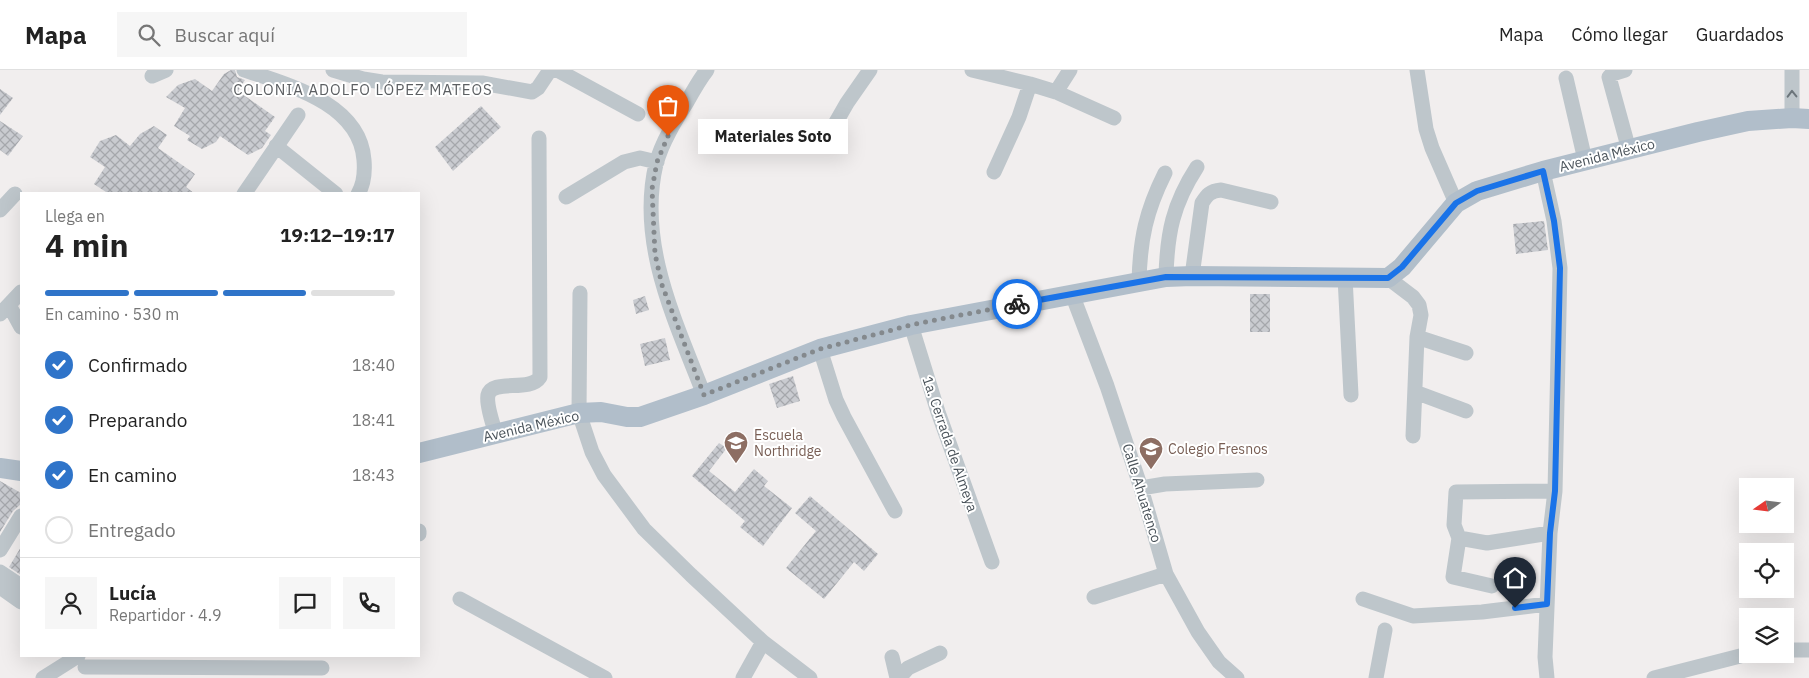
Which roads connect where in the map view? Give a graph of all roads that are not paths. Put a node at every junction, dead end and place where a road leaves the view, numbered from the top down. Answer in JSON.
{"nodes":[{"id":1,"x":244,"y":70,"type":"edge"},
{"id":2,"x":334,"y":70,"type":"edge"},
{"id":3,"x":550,"y":70,"type":"edge"},
{"id":4,"x":557,"y":70,"type":"edge"},
{"id":5,"x":707,"y":70,"type":"edge"},
{"id":6,"x":870,"y":70,"type":"edge"},
{"id":7,"x":972,"y":70,"type":"edge"},
{"id":8,"x":1070,"y":70,"type":"edge"},
{"id":9,"x":1417,"y":70,"type":"edge"},
{"id":10,"x":1625,"y":70,"type":"edge"},
{"id":11,"x":1792,"y":70,"type":"edge"},
{"id":12,"x":483,"y":77,"type":"edge"},
{"id":13,"x":1566,"y":78,"type":"dead end"},
{"id":14,"x":1030,"y":84,"type":"junction"},
{"id":15,"x":1056,"y":92,"type":"junction"},
{"id":16,"x":638,"y":114,"type":"dead end"},
{"id":17,"x":298,"y":115,"type":"dead end"},
{"id":18,"x":1114,"y":118,"type":"dead end"},
{"id":19,"x":1800,"y":119,"type":"edge"},
{"id":20,"x":539,"y":138,"type":"dead end"},
{"id":21,"x":827,"y":138,"type":"dead end"},
{"id":22,"x":276,"y":146,"type":"junction"},
{"id":23,"x":1629,"y":150,"type":"junction"},
{"id":24,"x":1585,"y":160,"type":"junction"},
{"id":25,"x":657,"y":162,"type":"junction"},
{"id":26,"x":1197,"y":167,"type":"dead end"},
{"id":27,"x":1543,"y":171,"type":"junction"},
{"id":28,"x":994,"y":172,"type":"dead end"},
{"id":29,"x":1165,"y":172,"type":"dead end"},
{"id":30,"x":245,"y":192,"type":"edge"},
{"id":31,"x":334,"y":192,"type":"edge"},
{"id":32,"x":359,"y":192,"type":"edge"},
{"id":33,"x":15,"y":194,"type":"dead end"},
{"id":34,"x":566,"y":197,"type":"dead end"},
{"id":35,"x":1271,"y":202,"type":"dead end"},
{"id":36,"x":1456,"y":203,"type":"junction"},
{"id":37,"x":0,"y":210,"type":"edge"},
{"id":38,"x":1192,"y":276,"type":"junction"},
{"id":39,"x":1166,"y":277,"type":"junction"},
{"id":40,"x":1345,"y":278,"type":"junction"},
{"id":41,"x":1388,"y":278,"type":"junction"},
{"id":42,"x":1139,"y":282,"type":"junction"},
{"id":43,"x":20,"y":293,"type":"edge"},
{"id":44,"x":580,"y":293,"type":"dead end"},
{"id":45,"x":1072,"y":294,"type":"junction"},
{"id":46,"x":4,"y":310,"type":"edge"},
{"id":47,"x":911,"y":325,"type":"junction"},
{"id":48,"x":20,"y":326,"type":"edge"},
{"id":49,"x":1417,"y":337,"type":"junction"},
{"id":50,"x":820,"y":349,"type":"junction"},
{"id":51,"x":1466,"y":353,"type":"dead end"},
{"id":52,"x":1415,"y":392,"type":"junction"},
{"id":53,"x":704,"y":395,"type":"junction"},
{"id":54,"x":1351,"y":395,"type":"dead end"},
{"id":55,"x":1466,"y":411,"type":"dead end"},
{"id":56,"x":579,"y":413,"type":"junction"},
{"id":57,"x":496,"y":434,"type":"junction"},
{"id":58,"x":1413,"y":436,"type":"dead end"},
{"id":59,"x":420,"y":453,"type":"edge"},
{"id":60,"x":0,"y":468,"type":"edge"},
{"id":61,"x":20,"y":471,"type":"edge"},
{"id":62,"x":1257,"y":480,"type":"dead end"},
{"id":63,"x":1141,"y":488,"type":"junction"},
{"id":64,"x":1555,"y":491,"type":"junction"},
{"id":65,"x":895,"y":511,"type":"dead end"},
{"id":66,"x":20,"y":518,"type":"edge"},
{"id":67,"x":1550,"y":533,"type":"junction"},
{"id":68,"x":1459,"y":538,"type":"junction"},
{"id":69,"x":0,"y":550,"type":"edge"},
{"id":70,"x":992,"y":562,"type":"dead end"},
{"id":71,"x":0,"y":572,"type":"edge"},
{"id":72,"x":1166,"y":574,"type":"junction"},
{"id":73,"x":20,"y":585,"type":"edge"},
{"id":74,"x":1492,"y":586,"type":"dead end"},
{"id":75,"x":0,"y":587,"type":"edge"},
{"id":76,"x":1094,"y":597,"type":"dead end"},
{"id":77,"x":460,"y":599,"type":"dead end"},
{"id":78,"x":1363,"y":599,"type":"dead end"},
{"id":79,"x":20,"y":601,"type":"edge"},
{"id":80,"x":1547,"y":604,"type":"junction"},
{"id":81,"x":1384,"y":630,"type":"dead end"},
{"id":82,"x":763,"y":642,"type":"junction"},
{"id":83,"x":1794,"y":650,"type":"edge"},
{"id":84,"x":1809,"y":650,"type":"edge"},
{"id":85,"x":940,"y":653,"type":"dead end"},
{"id":86,"x":1739,"y":656,"type":"edge"},
{"id":87,"x":892,"y":657,"type":"dead end"},
{"id":88,"x":83,"y":664,"type":"edge"},
{"id":89,"x":322,"y":668,"type":"dead end"},
{"id":90,"x":43,"y":678,"type":"edge"},
{"id":91,"x":605,"y":678,"type":"edge"},
{"id":92,"x":743,"y":678,"type":"edge"},
{"id":93,"x":810,"y":678,"type":"edge"},
{"id":94,"x":898,"y":678,"type":"edge"},
{"id":95,"x":1237,"y":678,"type":"edge"},
{"id":96,"x":1376,"y":678,"type":"edge"},
{"id":97,"x":1547,"y":678,"type":"edge"},
{"id":98,"x":1654,"y":678,"type":"edge"}],
"edges":[{"from":1,"to":32,"type":"street"},
{"from":2,"to":12,"type":"street"},
{"from":3,"to":12,"type":"street"},
{"from":4,"to":16,"type":"street"},
{"from":5,"to":25,"type":"street"},
{"from":6,"to":21,"type":"street"},
{"from":7,"to":14,"type":"street"},
{"from":8,"to":15,"type":"street"},
{"from":9,"to":36,"type":"street"},
{"from":10,"to":23,"type":"street"},
{"from":19,"to":11,"type":"street","one_way":true},
{"from":13,"to":24,"type":"street"},
{"from":14,"to":15,"type":"street"},
{"from":14,"to":28,"type":"street"},
{"from":15,"to":18,"type":"street"},
{"from":17,"to":22,"type":"street"},
{"from":19,"to":23,"type":"main road","name":"Avenida México"},
{"from":20,"to":57,"type":"street"},
{"from":22,"to":30,"type":"street"},
{"from":22,"to":31,"type":"street"},
{"from":23,"to":24,"type":"main road","name":"Avenida México"},
{"from":24,"to":27,"type":"main road","name":"Avenida México"},
{"from":25,"to":34,"type":"street"},
{"from":25,"to":53,"type":"street"},
{"from":26,"to":39,"type":"street"},
{"from":27,"to":36,"type":"main road","name":"Avenida México"},
{"from":27,"to":64,"type":"street"},
{"from":29,"to":42,"type":"street"},
{"from":33,"to":37,"type":"street"},
{"from":35,"to":38,"type":"street"},
{"from":36,"to":41,"type":"main road","name":"Avenida México"},
{"from":38,"to":39,"type":"main road","name":"Avenida México"},
{"from":38,"to":40,"type":"main road","name":"Avenida México"},
{"from":39,"to":42,"type":"main road","name":"Avenida México"},
{"from":40,"to":41,"type":"main road","name":"Avenida México"},
{"from":40,"to":54,"type":"street"},
{"from":41,"to":49,"type":"street"},
{"from":42,"to":45,"type":"main road","name":"Avenida México"},
{"from":43,"to":46,"type":"street"},
{"from":44,"to":56,"type":"street"},
{"from":45,"to":47,"type":"main road","name":"Avenida México"},
{"from":45,"to":63,"type":"street","name":"Calle Ahuatenco"},
{"from":46,"to":48,"type":"street"},
{"from":47,"to":50,"type":"main road","name":"Avenida México"},
{"from":47,"to":70,"type":"street","name":"1a. Cerrada de Almeya"},
{"from":49,"to":51,"type":"street"},
{"from":49,"to":52,"type":"street"},
{"from":50,"to":53,"type":"main road","name":"Avenida México"},
{"from":50,"to":65,"type":"street"},
{"from":52,"to":55,"type":"street"},
{"from":52,"to":58,"type":"street"},
{"from":53,"to":56,"type":"main road","name":"Avenida México"},
{"from":56,"to":57,"type":"main road","name":"Avenida México"},
{"from":56,"to":82,"type":"street"},
{"from":57,"to":59,"type":"main road","name":"Avenida México"},
{"from":60,"to":61,"type":"main road"},
{"from":62,"to":63,"type":"street"},
{"from":63,"to":72,"type":"street","name":"Calle Ahuatenco"},
{"from":64,"to":67,"type":"street"},
{"from":64,"to":68,"type":"street"},
{"from":66,"to":69,"type":"street"},
{"from":67,"to":68,"type":"street"},
{"from":67,"to":80,"type":"street"},
{"from":68,"to":74,"type":"street"},
{"from":71,"to":73,"type":"street"},
{"from":72,"to":76,"type":"street"},
{"from":72,"to":95,"type":"street","name":"Calle Ahuatenco"},
{"from":75,"to":79,"type":"street"},
{"from":77,"to":91,"type":"street"},
{"from":78,"to":80,"type":"street"},
{"from":80,"to":97,"type":"street"},
{"from":81,"to":96,"type":"street"},
{"from":82,"to":92,"type":"street"},
{"from":82,"to":93,"type":"street"},
{"from":83,"to":84,"type":"street"},
{"from":85,"to":94,"type":"street"},
{"from":86,"to":98,"type":"street"},
{"from":87,"to":94,"type":"street"},
{"from":88,"to":89,"type":"street"},
{"from":88,"to":90,"type":"street"}]}
